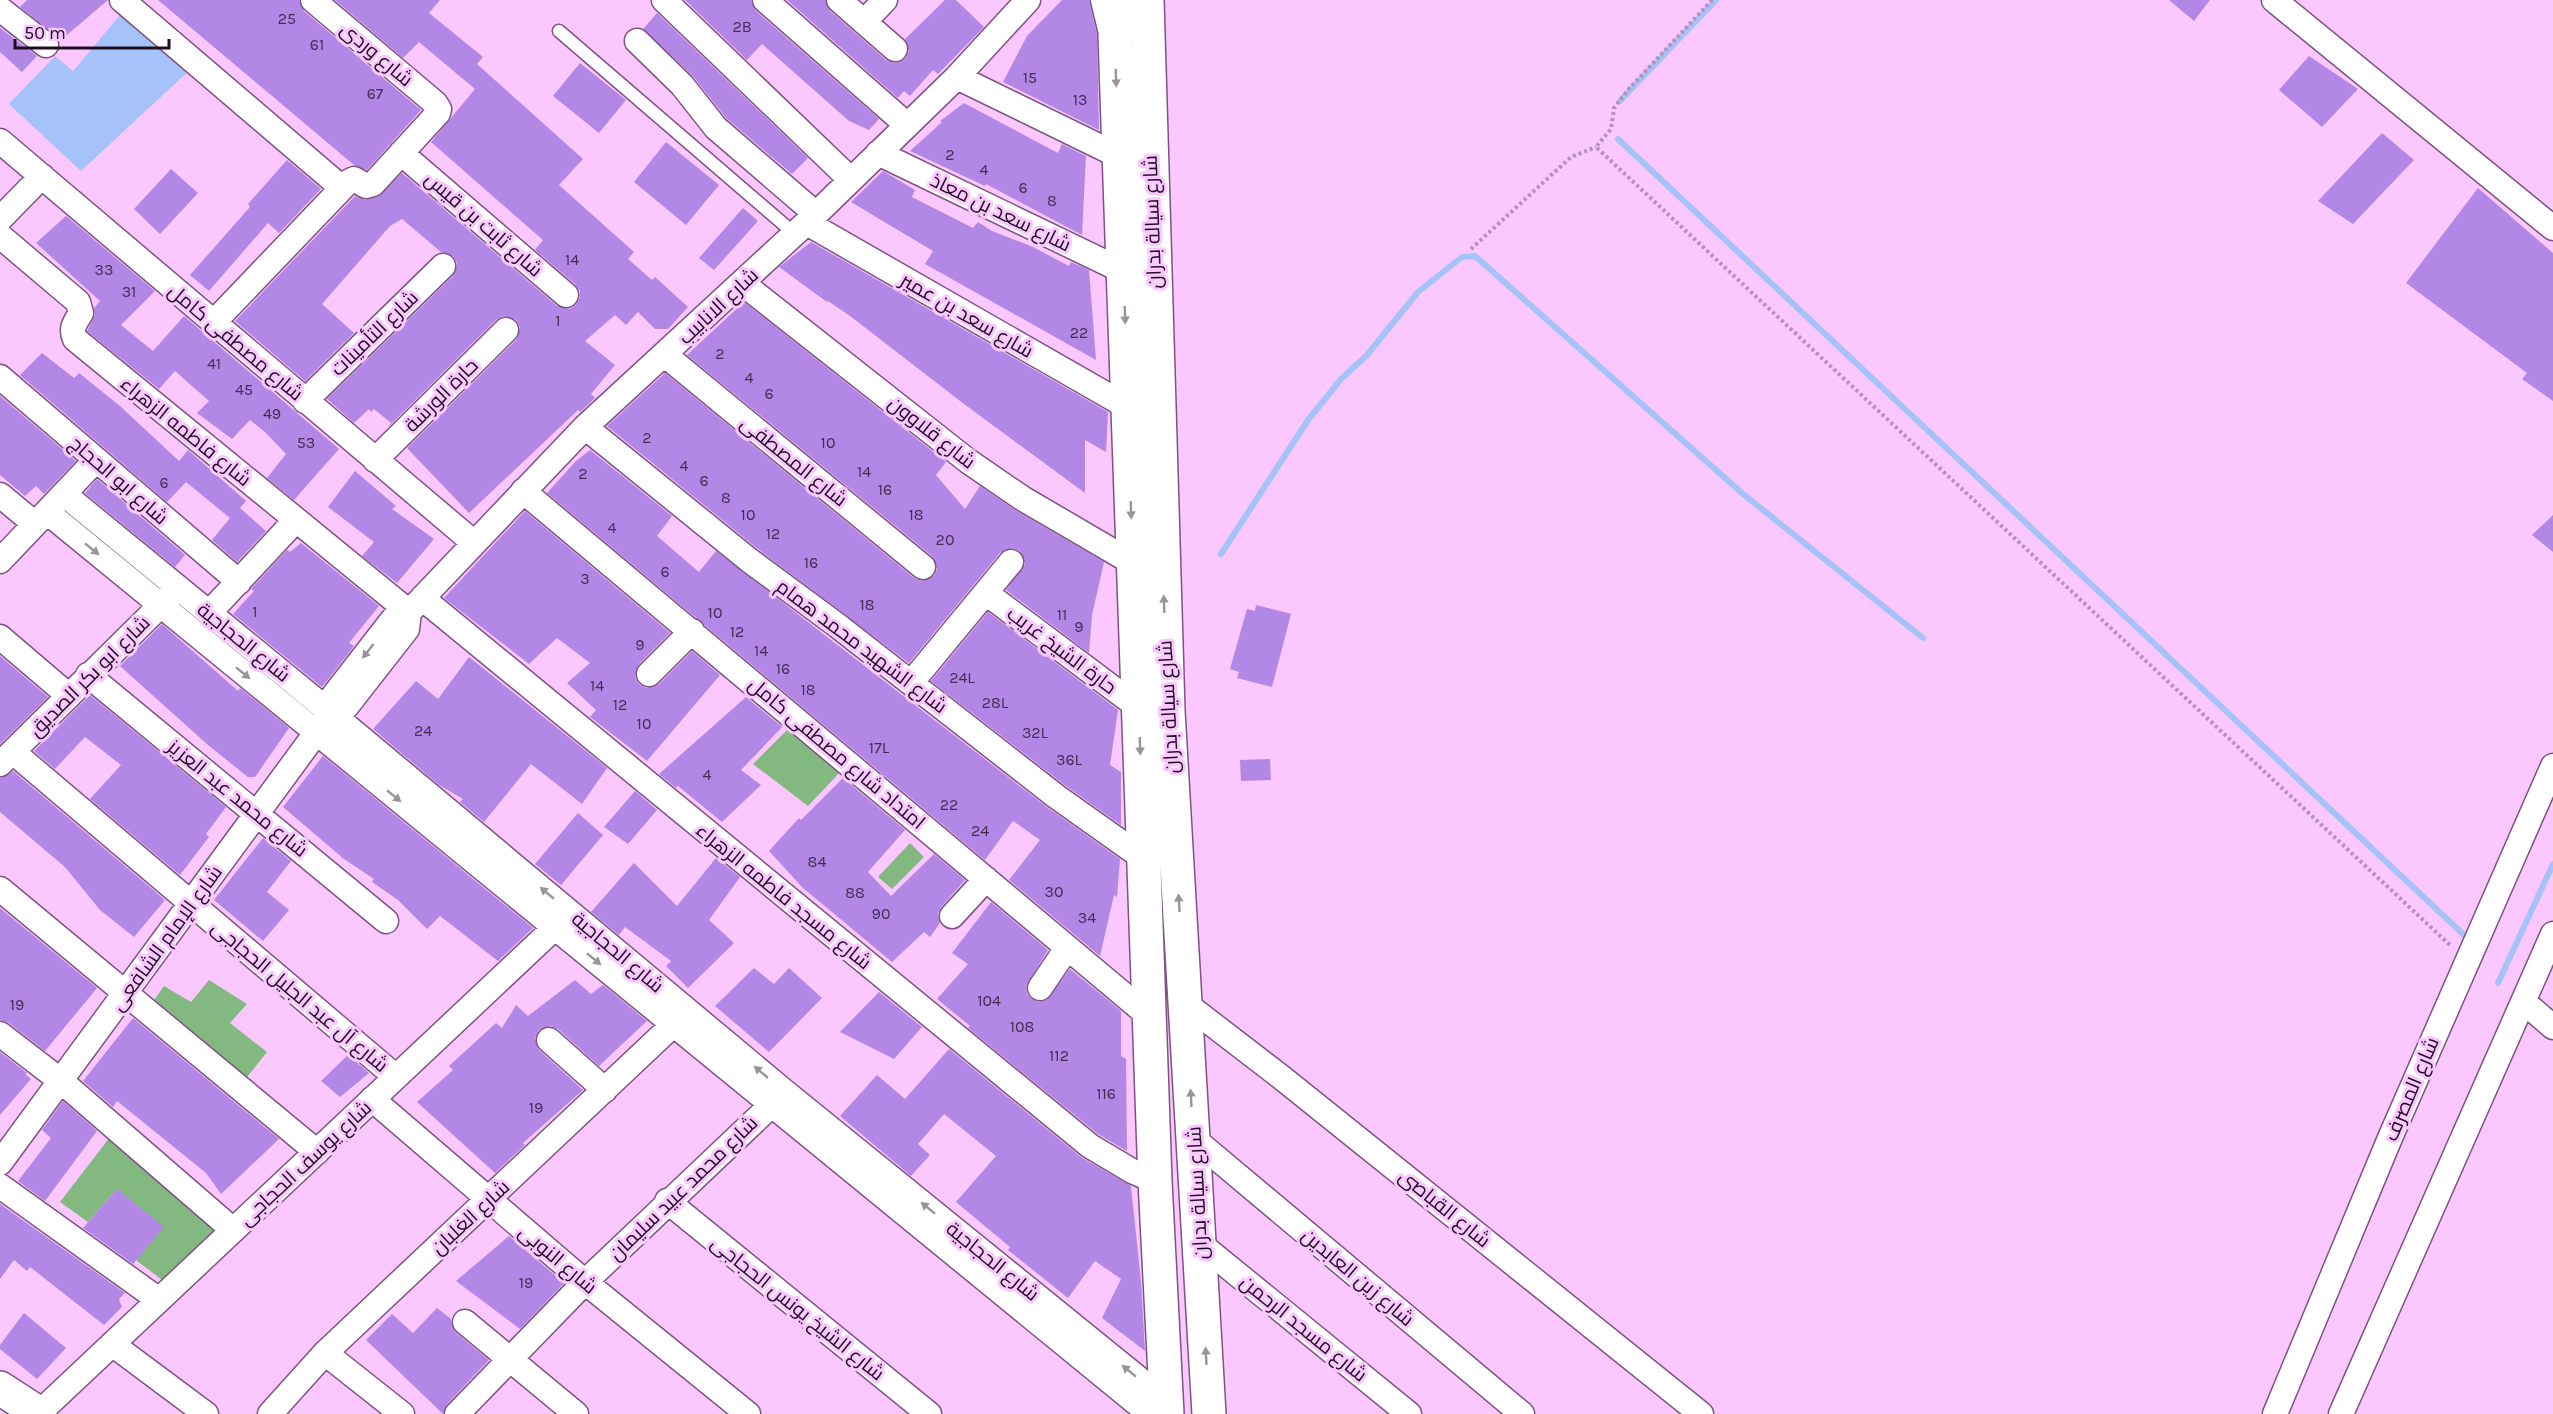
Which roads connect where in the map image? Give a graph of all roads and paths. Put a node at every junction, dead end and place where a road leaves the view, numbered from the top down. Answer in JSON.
{"nodes":[{"id":1,"x":122,"y":0,"type":"edge"},
{"id":2,"x":313,"y":0,"type":"edge"},
{"id":3,"x":664,"y":0,"type":"edge"},
{"id":4,"x":765,"y":0,"type":"edge"},
{"id":5,"x":839,"y":0,"type":"edge"},
{"id":6,"x":885,"y":0,"type":"edge"},
{"id":7,"x":1028,"y":0,"type":"edge"},
{"id":8,"x":1106,"y":0,"type":"edge"},
{"id":9,"x":1126,"y":0,"type":"edge"},
{"id":10,"x":1147,"y":0,"type":"edge"},
{"id":11,"x":1712,"y":0,"type":"edge"},
{"id":12,"x":2274,"y":0,"type":"edge"},
{"id":13,"x":0,"y":9,"type":"edge"},
{"id":14,"x":864,"y":22,"type":"junction"},
{"id":15,"x":559,"y":31,"type":"dead end"},
{"id":16,"x":1115,"y":37,"type":"junction"},
{"id":17,"x":637,"y":41,"type":"dead end"},
{"id":18,"x":46,"y":45,"type":"dead end"},
{"id":19,"x":895,"y":49,"type":"dead end"},
{"id":20,"x":957,"y":77,"type":"junction"},
{"id":21,"x":908,"y":125,"type":"junction"},
{"id":22,"x":0,"y":141,"type":"edge"},
{"id":23,"x":1596,"y":147,"type":"junction"},
{"id":24,"x":401,"y":153,"type":"junction"},
{"id":25,"x":878,"y":153,"type":"junction"},
{"id":26,"x":1119,"y":156,"type":"junction"},
{"id":27,"x":42,"y":176,"type":"junction"},
{"id":28,"x":851,"y":180,"type":"junction"},
{"id":29,"x":342,"y":188,"type":"junction"},
{"id":30,"x":0,"y":219,"type":"edge"},
{"id":31,"x":806,"y":224,"type":"junction"},
{"id":32,"x":2553,"y":228,"type":"edge"},
{"id":33,"x":0,"y":236,"type":"edge"},
{"id":34,"x":1471,"y":249,"type":"dead end"},
{"id":35,"x":443,"y":266,"type":"dead end"},
{"id":36,"x":1123,"y":271,"type":"junction"},
{"id":37,"x":742,"y":283,"type":"junction"},
{"id":38,"x":566,"y":295,"type":"dead end"},
{"id":39,"x":213,"y":323,"type":"junction"},
{"id":40,"x":506,"y":330,"type":"dead end"},
{"id":41,"x":1141,"y":343,"type":"junction"},
{"id":42,"x":665,"y":355,"type":"junction"},
{"id":43,"x":0,"y":377,"type":"edge"},
{"id":44,"x":305,"y":401,"type":"junction"},
{"id":45,"x":1128,"y":407,"type":"junction"},
{"id":46,"x":585,"y":427,"type":"junction"},
{"id":47,"x":96,"y":459,"type":"junction"},
{"id":48,"x":375,"y":460,"type":"junction"},
{"id":49,"x":523,"y":491,"type":"junction"},
{"id":50,"x":64,"y":494,"type":"junction"},
{"id":51,"x":0,"y":495,"type":"edge"},
{"id":52,"x":41,"y":518,"type":"junction"},
{"id":53,"x":295,"y":521,"type":"junction"},
{"id":54,"x":473,"y":542,"type":"junction"},
{"id":55,"x":0,"y":561,"type":"edge"},
{"id":56,"x":1011,"y":562,"type":"dead end"},
{"id":57,"x":1133,"y":563,"type":"junction"},
{"id":58,"x":923,"y":567,"type":"dead end"},
{"id":59,"x":239,"y":582,"type":"junction"},
{"id":60,"x":178,"y":588,"type":"junction"},
{"id":61,"x":986,"y":593,"type":"junction"},
{"id":62,"x":161,"y":605,"type":"junction"},
{"id":63,"x":416,"y":605,"type":"junction"},
{"id":64,"x":209,"y":614,"type":"junction"},
{"id":65,"x":692,"y":631,"type":"junction"},
{"id":66,"x":0,"y":637,"type":"edge"},
{"id":67,"x":649,"y":674,"type":"dead end"},
{"id":68,"x":88,"y":675,"type":"junction"},
{"id":69,"x":911,"y":683,"type":"junction"},
{"id":70,"x":69,"y":696,"type":"junction"},
{"id":71,"x":1138,"y":707,"type":"junction"},
{"id":72,"x":331,"y":713,"type":"junction"},
{"id":73,"x":316,"y":733,"type":"junction"},
{"id":74,"x":6,"y":758,"type":"edge"},
{"id":75,"x":2553,"y":766,"type":"edge"},
{"id":76,"x":257,"y":813,"type":"junction"},
{"id":77,"x":1143,"y":858,"type":"junction"},
{"id":78,"x":986,"y":879,"type":"junction"},
{"id":79,"x":0,"y":889,"type":"edge"},
{"id":80,"x":191,"y":904,"type":"junction"},
{"id":81,"x":952,"y":916,"type":"dead end"},
{"id":82,"x":563,"y":920,"type":"junction"},
{"id":83,"x":386,"y":921,"type":"dead end"},
{"id":84,"x":2553,"y":934,"type":"edge"},
{"id":85,"x":1067,"y":948,"type":"junction"},
{"id":86,"x":2466,"y":961,"type":"junction"},
{"id":87,"x":1040,"y":988,"type":"dead end"},
{"id":88,"x":124,"y":994,"type":"junction"},
{"id":89,"x":2524,"y":1002,"type":"junction"},
{"id":90,"x":1186,"y":1004,"type":"junction"},
{"id":91,"x":1149,"y":1016,"type":"junction"},
{"id":92,"x":674,"y":1024,"type":"junction"},
{"id":93,"x":2553,"y":1027,"type":"edge"},
{"id":94,"x":0,"y":1034,"type":"edge"},
{"id":95,"x":549,"y":1040,"type":"dead end"},
{"id":96,"x":396,"y":1077,"type":"junction"},
{"id":97,"x":61,"y":1081,"type":"junction"},
{"id":98,"x":605,"y":1090,"type":"junction"},
{"id":99,"x":778,"y":1098,"type":"junction"},
{"id":100,"x":372,"y":1099,"type":"junction"},
{"id":101,"x":1194,"y":1139,"type":"junction"},
{"id":102,"x":317,"y":1152,"type":"junction"},
{"id":103,"x":0,"y":1163,"type":"edge"},
{"id":104,"x":1155,"y":1181,"type":"junction"},
{"id":105,"x":0,"y":1186,"type":"edge"},
{"id":106,"x":488,"y":1199,"type":"junction"},
{"id":107,"x":667,"y":1201,"type":"junction"},
{"id":108,"x":233,"y":1230,"type":"junction"},
{"id":109,"x":1199,"y":1243,"type":"junction"},
{"id":110,"x":585,"y":1282,"type":"junction"},
{"id":111,"x":159,"y":1300,"type":"junction"},
{"id":112,"x":465,"y":1322,"type":"dead end"},
{"id":113,"x":112,"y":1344,"type":"junction"},
{"id":114,"x":325,"y":1353,"type":"junction"},
{"id":115,"x":511,"y":1357,"type":"junction"},
{"id":116,"x":0,"y":1388,"type":"edge"},
{"id":117,"x":39,"y":1414,"type":"edge"},
{"id":118,"x":206,"y":1414,"type":"edge"},
{"id":119,"x":270,"y":1414,"type":"edge"},
{"id":120,"x":402,"y":1414,"type":"edge"},
{"id":121,"x":457,"y":1414,"type":"edge"},
{"id":122,"x":576,"y":1414,"type":"edge"},
{"id":123,"x":748,"y":1414,"type":"edge"},
{"id":124,"x":929,"y":1414,"type":"edge"},
{"id":125,"x":1166,"y":1414,"type":"edge"},
{"id":126,"x":1209,"y":1414,"type":"edge"},
{"id":127,"x":1409,"y":1414,"type":"edge"},
{"id":128,"x":1522,"y":1414,"type":"edge"},
{"id":129,"x":1701,"y":1414,"type":"edge"},
{"id":130,"x":2275,"y":1414,"type":"edge"},
{"id":131,"x":2341,"y":1414,"type":"edge"}],
"edges":[{"from":1,"to":29,"type":"street"},
{"from":2,"to":24,"type":"street","name":"شارع وردى"},
{"from":3,"to":28,"type":"street"},
{"from":4,"to":21,"type":"street"},
{"from":5,"to":14,"type":"street"},
{"from":6,"to":14,"type":"street"},
{"from":7,"to":20,"type":"street","name":"شارع الانابيب"},
{"from":8,"to":16,"type":"street","name":"شارع سيالة بدران"},
{"from":9,"to":16,"type":"main road","name":"شارع سيالة بدران"},
{"from":10,"to":41,"type":"main road","name":"شارع سيالة بدران"},
{"from":11,"to":23,"type":"path"},
{"from":12,"to":32,"type":"street"},
{"from":13,"to":18,"type":"street"},
{"from":14,"to":19,"type":"street"},
{"from":15,"to":31,"type":"lane"},
{"from":16,"to":26,"type":"main road","name":"شارع سيالة بدران","one_way":true},
{"from":17,"to":31,"type":"street","name":"شارع سعد بن عمير"},
{"from":20,"to":21,"type":"street","name":"شارع الانابيب"},
{"from":20,"to":26,"type":"street"},
{"from":21,"to":25,"type":"street","name":"شارع الانابيب"},
{"from":22,"to":27,"type":"street","name":"شارع مصطفى كامل"},
{"from":23,"to":34,"type":"path"},
{"from":23,"to":86,"type":"path"},
{"from":24,"to":29,"type":"street"},
{"from":24,"to":38,"type":"street","name":"شارع ثابت بن قيس"},
{"from":25,"to":28,"type":"street","name":"شارع الانابيب"},
{"from":25,"to":36,"type":"street","name":"شارع سعد بن معاذ"},
{"from":26,"to":36,"type":"main road","name":"شارع سيالة بدران"},
{"from":27,"to":30,"type":"street"},
{"from":27,"to":39,"type":"street","name":"شارع مصطفى كامل"},
{"from":28,"to":31,"type":"street","name":"شارع الانابيب"},
{"from":29,"to":39,"type":"street"},
{"from":31,"to":37,"type":"street","name":"شارع الانابيب"},
{"from":31,"to":45,"type":"street","name":"شارع سعد بن عمير"},
{"from":33,"to":53,"type":"street","name":"شارع فاطمه الزهراء"},
{"from":35,"to":44,"type":"street","name":"شارع التأمينات"},
{"from":36,"to":41,"type":"main road","name":"شارع سيالة بدران","one_way":true},
{"from":37,"to":42,"type":"street","name":"شارع الانابيب"},
{"from":37,"to":57,"type":"street","name":"شارع قلاوون"},
{"from":39,"to":44,"type":"street","name":"شارع مصطفى كامل"},
{"from":40,"to":48,"type":"street","name":"حارة الورشة"},
{"from":41,"to":45,"type":"main road","name":"شارع سيالة بدران"},
{"from":90,"to":41,"type":"main road","name":"شارع سيالة بدران","one_way":true},
{"from":42,"to":46,"type":"street","name":"شارع الانابيب"},
{"from":42,"to":58,"type":"street","name":"شارع المصطفى"},
{"from":43,"to":47,"type":"street","name":"شارع ابو الحجاج"},
{"from":44,"to":48,"type":"street","name":"شارع مصطفى كامل"},
{"from":45,"to":57,"type":"main road","name":"شارع سيالة بدران","one_way":true},
{"from":46,"to":49,"type":"street","name":"شارع الانابيب"},
{"from":46,"to":69,"type":"street","name":"شارع الشهيد محمد همام"},
{"from":47,"to":50,"type":"street"},
{"from":47,"to":59,"type":"street","name":"شارع ابو الحجاج"},
{"from":48,"to":54,"type":"street","name":"شارع مصطفى كامل"},
{"from":49,"to":54,"type":"street","name":"شارع الانابيب"},
{"from":49,"to":65,"type":"street","name":"امتداد شارع مصطفى كامل"},
{"from":50,"to":52,"type":"street"},
{"from":50,"to":60,"type":"street","name":"شارع الحجاجية"},
{"from":51,"to":52,"type":"street","name":"شارع الحجاجية"},
{"from":52,"to":55,"type":"street"},
{"from":52,"to":62,"type":"street","name":"شارع الحجاجية","one_way":true},
{"from":53,"to":59,"type":"street"},
{"from":53,"to":63,"type":"street","name":"شارع فاطمه الزهراء"},
{"from":54,"to":63,"type":"street","name":"شارع الانابيب"},
{"from":56,"to":61,"type":"street"},
{"from":57,"to":71,"type":"main road","name":"شارع سيالة بدران"},
{"from":59,"to":64,"type":"street"},
{"from":60,"to":62,"type":"street","name":"شارع ابو بكر الصديق"},
{"from":60,"to":64,"type":"street","name":"شارع الحجاجية"},
{"from":61,"to":69,"type":"street"},
{"from":61,"to":71,"type":"street","name":"حارة الشيخ غريب"},
{"from":62,"to":68,"type":"street","name":"شارع ابو بكر الصديق"},
{"from":62,"to":73,"type":"street","name":"شارع الحجاجية","one_way":true},
{"from":63,"to":72,"type":"street","name":"شارع الإمام الشافعى"},
{"from":63,"to":104,"type":"street","name":"شارع مسجد فاطمه الزهراء"},
{"from":64,"to":72,"type":"street","name":"شارع الحجاجية"},
{"from":65,"to":67,"type":"street"},
{"from":65,"to":78,"type":"street","name":"امتداد شارع مصطفى كامل"},
{"from":66,"to":70,"type":"street"},
{"from":68,"to":70,"type":"street","name":"شارع ابو بكر الصديق"},
{"from":68,"to":76,"type":"street","name":"شارع محمد عبد العزيز"},
{"from":69,"to":77,"type":"street","name":"شارع الشهيد محمد همام"},
{"from":70,"to":74,"type":"street","name":"شارع ابو بكر الصديق"},
{"from":71,"to":77,"type":"main road","name":"شارع سيالة بدران","one_way":true},
{"from":72,"to":73,"type":"street","name":"شارع الإمام الشافعى"},
{"from":82,"to":72,"type":"street","name":"شارع الحجاجية","one_way":true},
{"from":73,"to":76,"type":"street","name":"شارع الإمام الشافعى"},
{"from":73,"to":82,"type":"street","name":"شارع الحجاجية","one_way":true},
{"from":74,"to":80,"type":"street","name":"شارع آل عبد الجليل الحجاجى"},
{"from":75,"to":86,"type":"street","name":"شارع المصرف"},
{"from":76,"to":80,"type":"street","name":"شارع الإمام الشافعى"},
{"from":76,"to":83,"type":"street","name":"شارع محمد عبد العزيز"},
{"from":77,"to":91,"type":"main road","name":"شارع سيالة بدران"},
{"from":78,"to":81,"type":"street"},
{"from":78,"to":85,"type":"street","name":"امتداد شارع مصطفى كامل"},
{"from":79,"to":88,"type":"street"},
{"from":80,"to":88,"type":"street","name":"شارع الإمام الشافعى"},
{"from":80,"to":96,"type":"street","name":"شارع آل عبد الجليل الحجاجى"},
{"from":82,"to":92,"type":"street","name":"شارع الحجاجية","one_way":true},
{"from":82,"to":96,"type":"street","name":"شارع يوسف الحجاجى"},
{"from":99,"to":82,"type":"street","name":"شارع الحجاجية","one_way":true},
{"from":84,"to":89,"type":"street"},
{"from":85,"to":87,"type":"street"},
{"from":85,"to":91,"type":"street","name":"امتداد شارع مصطفى كامل"},
{"from":86,"to":130,"type":"street","name":"شارع المصرف"},
{"from":88,"to":97,"type":"street","name":"شارع الإمام الشافعى"},
{"from":88,"to":102,"type":"street"},
{"from":89,"to":93,"type":"street"},
{"from":89,"to":131,"type":"street"},
{"from":101,"to":90,"type":"main road","name":"شارع سيالة بدران","one_way":true},
{"from":90,"to":129,"type":"street","name":"شارع القباصى"},
{"from":91,"to":104,"type":"main road","name":"شارع سيالة بدران"},
{"from":92,"to":98,"type":"street","name":"شارع الغلبان"},
{"from":92,"to":99,"type":"street","name":"شارع الحجاجية"},
{"from":94,"to":97,"type":"street"},
{"from":95,"to":98,"type":"street"},
{"from":96,"to":100,"type":"street","name":"شارع يوسف الحجاجى"},
{"from":97,"to":103,"type":"street","name":"شارع الإمام الشافعى"},
{"from":97,"to":108,"type":"street"},
{"from":98,"to":106,"type":"street","name":"شارع الغلبان"},
{"from":99,"to":107,"type":"street","name":"شارع محمد عبيد سليمان"},
{"from":99,"to":125,"type":"street","name":"شارع الحجاجية"},
{"from":100,"to":102,"type":"street","name":"شارع يوسف الحجاجى"},
{"from":100,"to":106,"type":"street","name":"شارع النوبى"},
{"from":101,"to":109,"type":"main road","name":"شارع سيالة بدران"},
{"from":101,"to":128,"type":"street","name":"شارع زين العابدين"},
{"from":102,"to":108,"type":"street","name":"شارع يوسف الحجاجى"},
{"from":104,"to":125,"type":"main road","name":"شارع سيالة بدران"},
{"from":105,"to":111,"type":"street"},
{"from":106,"to":110,"type":"street","name":"شارع النوبى"},
{"from":106,"to":114,"type":"street","name":"شارع الغلبان"},
{"from":107,"to":110,"type":"street","name":"شارع محمد عبيد سليمان"},
{"from":107,"to":124,"type":"street","name":"شارع الشيخ يونس الحجاجى"},
{"from":108,"to":111,"type":"street","name":"شارع يوسف الحجاجى"},
{"from":126,"to":109,"type":"main road","name":"شارع سيالة بدران","one_way":true},
{"from":109,"to":127,"type":"street","name":"شارع مسجد الرحمن"},
{"from":110,"to":115,"type":"street","name":"شارع محمد عبيد سليمان"},
{"from":110,"to":123,"type":"street","name":"شارع النوبى"},
{"from":111,"to":113,"type":"street","name":"شارع يوسف الحجاجى"},
{"from":112,"to":115,"type":"street"},
{"from":113,"to":117,"type":"street","name":"شارع يوسف الحجاجى"},
{"from":113,"to":118,"type":"street"},
{"from":114,"to":119,"type":"street","name":"شارع الغلبان"},
{"from":114,"to":120,"type":"street"},
{"from":115,"to":121,"type":"street","name":"شارع محمد عبيد سليمان"},
{"from":115,"to":122,"type":"street"},
{"from":116,"to":117,"type":"main road"}]}
